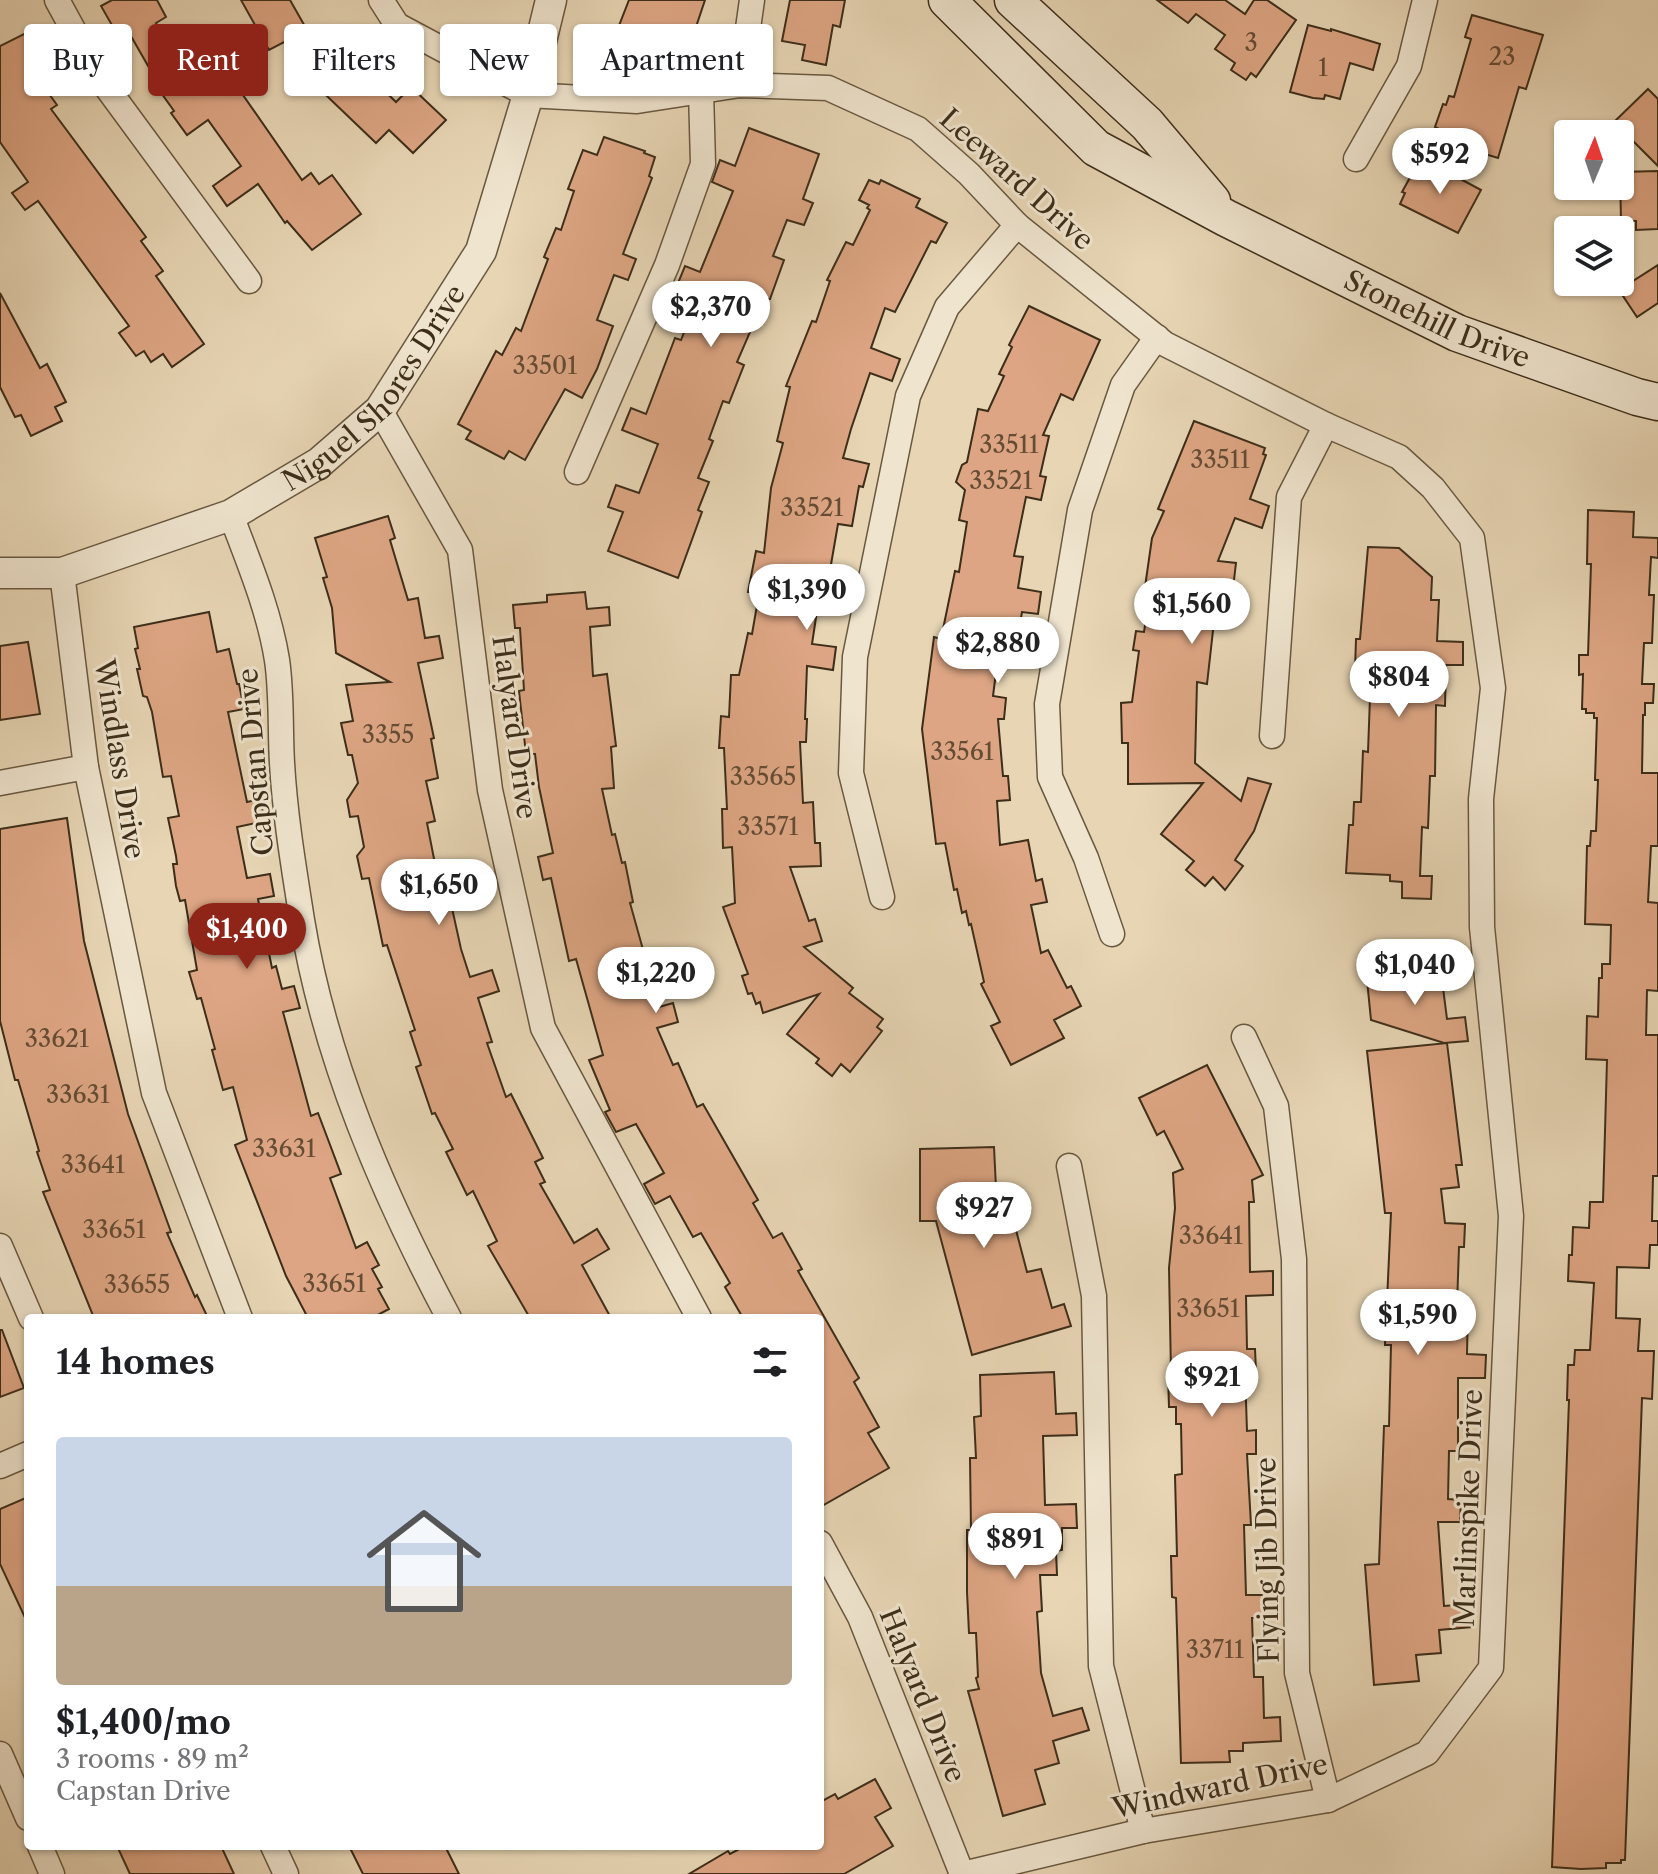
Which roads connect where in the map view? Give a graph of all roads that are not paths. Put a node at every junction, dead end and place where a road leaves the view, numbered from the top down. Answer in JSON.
{"nodes":[{"id":1,"x":57,"y":0,"type":"edge"},
{"id":2,"x":381,"y":0,"type":"edge"},
{"id":3,"x":551,"y":0,"type":"edge"},
{"id":4,"x":752,"y":0,"type":"edge"},
{"id":5,"x":947,"y":0,"type":"edge"},
{"id":6,"x":1013,"y":0,"type":"edge"},
{"id":7,"x":1419,"y":1,"type":"edge"},
{"id":8,"x":545,"y":24,"type":"edge"},
{"id":9,"x":749,"y":24,"type":"edge"},
{"id":10,"x":440,"y":48,"type":"edge"},
{"id":11,"x":773,"y":86,"type":"edge"},
{"id":12,"x":528,"y":96,"type":"edge"},
{"id":13,"x":546,"y":96,"type":"edge"},
{"id":14,"x":669,"y":96,"type":"edge"},
{"id":15,"x":701,"y":96,"type":"edge"},
{"id":16,"x":1356,"y":159,"type":"dead end"},
{"id":17,"x":1226,"y":218,"type":"junction"},
{"id":18,"x":1017,"y":225,"type":"junction"},
{"id":19,"x":249,"y":281,"type":"dead end"},
{"id":20,"x":1157,"y":337,"type":"junction"},
{"id":21,"x":1658,"y":402,"type":"edge"},
{"id":22,"x":380,"y":410,"type":"junction"},
{"id":23,"x":1326,"y":425,"type":"junction"},
{"id":24,"x":577,"y":472,"type":"dead end"},
{"id":25,"x":231,"y":515,"type":"junction"},
{"id":26,"x":1472,"y":538,"type":"joint"},
{"id":27,"x":0,"y":573,"type":"edge"},
{"id":28,"x":62,"y":573,"type":"junction"},
{"id":29,"x":1272,"y":736,"type":"dead end"},
{"id":30,"x":86,"y":767,"type":"junction"},
{"id":31,"x":0,"y":783,"type":"edge"},
{"id":32,"x":882,"y":897,"type":"dead end"},
{"id":33,"x":1112,"y":934,"type":"dead end"},
{"id":34,"x":1244,"y":1037,"type":"dead end"},
{"id":35,"x":1069,"y":1166,"type":"dead end"},
{"id":36,"x":0,"y":1246,"type":"edge"},
{"id":37,"x":29,"y":1314,"type":"edge"},
{"id":38,"x":238,"y":1314,"type":"edge"},
{"id":39,"x":447,"y":1314,"type":"edge"},
{"id":40,"x":697,"y":1314,"type":"edge"},
{"id":41,"x":24,"y":1456,"type":"edge"},
{"id":42,"x":0,"y":1466,"type":"edge"},
{"id":43,"x":824,"y":1550,"type":"edge"},
{"id":44,"x":1491,"y":1668,"type":"joint"},
{"id":45,"x":0,"y":1754,"type":"edge"},
{"id":46,"x":1328,"y":1800,"type":"junction"},
{"id":47,"x":24,"y":1809,"type":"edge"},
{"id":48,"x":1143,"y":1831,"type":"junction"},
{"id":49,"x":42,"y":1850,"type":"edge"},
{"id":50,"x":275,"y":1850,"type":"edge"},
{"id":51,"x":52,"y":1874,"type":"edge"},
{"id":52,"x":286,"y":1874,"type":"edge"},
{"id":53,"x":962,"y":1874,"type":"edge"}],
"edges":[{"from":1,"to":19,"type":"street"},
{"from":2,"to":10,"type":"street","name":"Leeward Drive"},
{"from":3,"to":8,"type":"street","name":"Niguel Shores Drive"},
{"from":4,"to":9,"type":"street"},
{"from":5,"to":17,"type":"main road","name":"Stonehill Drive"},
{"from":6,"to":17,"type":"main road","name":"Stonehill Drive"},
{"from":7,"to":16,"type":"street"},
{"from":11,"to":18,"type":"street","name":"Leeward Drive"},
{"from":12,"to":22,"type":"street","name":"Niguel Shores Drive"},
{"from":13,"to":14,"type":"street","name":"Leeward Drive"},
{"from":15,"to":24,"type":"street"},
{"from":17,"to":21,"type":"main road","name":"Stonehill Drive"},
{"from":18,"to":20,"type":"street","name":"Leeward Drive"},
{"from":18,"to":32,"type":"street"},
{"from":20,"to":23,"type":"street","name":"Leeward Drive"},
{"from":20,"to":33,"type":"street"},
{"from":22,"to":25,"type":"street","name":"Niguel Shores Drive"},
{"from":22,"to":40,"type":"street","name":"Halyard Drive"},
{"from":23,"to":26,"type":"street","name":"Leeward Drive"},
{"from":23,"to":29,"type":"street"},
{"from":25,"to":28,"type":"street","name":"Niguel Shores Drive"},
{"from":25,"to":39,"type":"street","name":"Capstan Drive"},
{"from":26,"to":44,"type":"street","name":"Marlinspike Drive"},
{"from":27,"to":28,"type":"street","name":"Niguel Shores Drive"},
{"from":28,"to":30,"type":"street","name":"Windlass Drive"},
{"from":30,"to":31,"type":"street"},
{"from":30,"to":38,"type":"street","name":"Windlass Drive"},
{"from":34,"to":46,"type":"street","name":"Flying Jib Drive"},
{"from":35,"to":48,"type":"street"},
{"from":36,"to":37,"type":"street"},
{"from":41,"to":42,"type":"street"},
{"from":43,"to":53,"type":"street","name":"Halyard Drive"},
{"from":44,"to":46,"type":"street","name":"Windward Drive"},
{"from":45,"to":47,"type":"street"},
{"from":46,"to":48,"type":"street","name":"Windward Drive"},
{"from":48,"to":53,"type":"street","name":"Windward Drive"},
{"from":49,"to":51,"type":"street"},
{"from":50,"to":52,"type":"street"}]}
